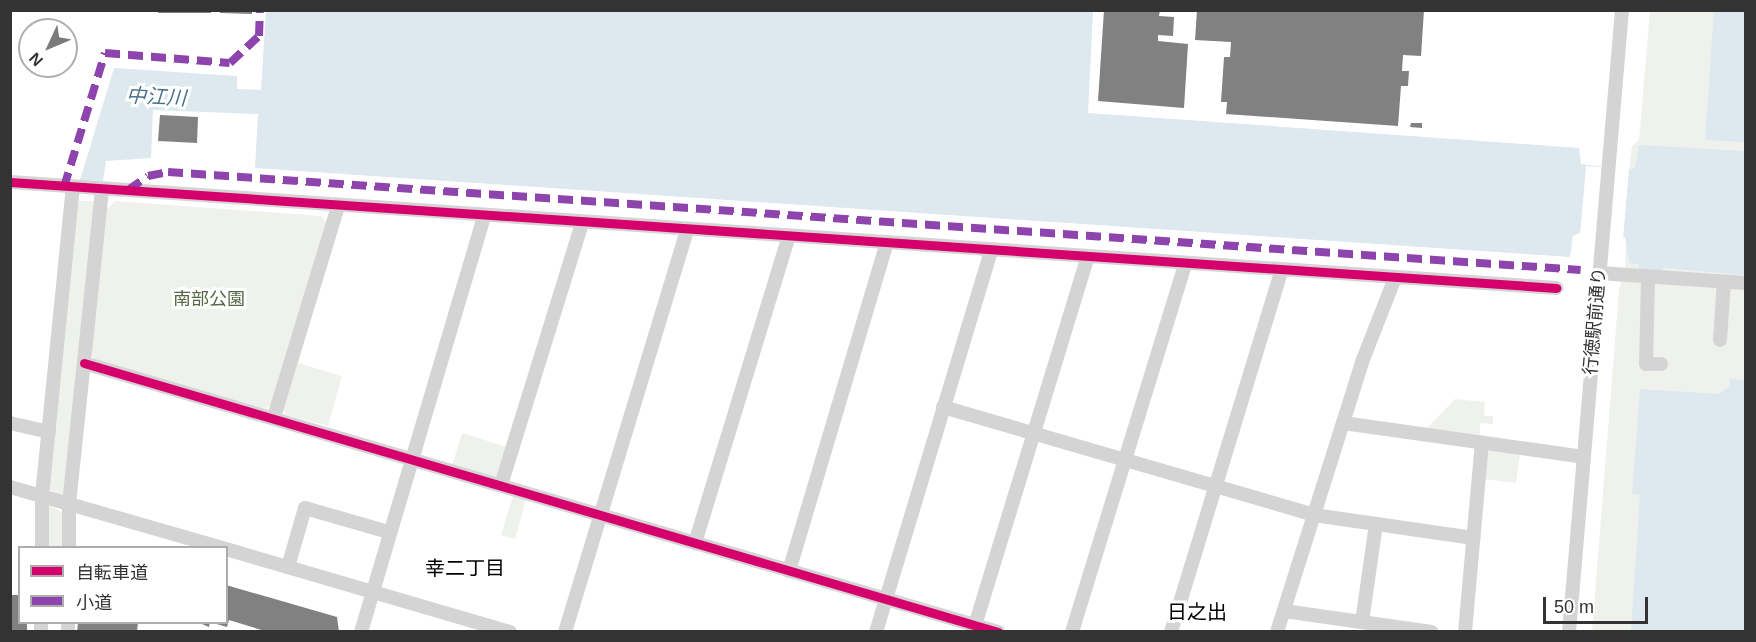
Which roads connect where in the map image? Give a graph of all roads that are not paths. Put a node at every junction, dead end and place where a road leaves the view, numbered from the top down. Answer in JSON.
{"nodes":[{"id":1,"x":1622,"y":10,"type":"edge"},
{"id":2,"x":10,"y":182,"type":"edge"},
{"id":3,"x":73,"y":188,"type":"junction"},
{"id":4,"x":102,"y":190,"type":"junction"},
{"id":5,"x":338,"y":207,"type":"junction"},
{"id":6,"x":484,"y":217,"type":"junction"},
{"id":7,"x":582,"y":224,"type":"junction"},
{"id":8,"x":687,"y":231,"type":"junction"},
{"id":9,"x":788,"y":238,"type":"junction"},
{"id":10,"x":887,"y":243,"type":"junction"},
{"id":11,"x":991,"y":251,"type":"junction"},
{"id":12,"x":1088,"y":257,"type":"junction"},
{"id":13,"x":1185,"y":264,"type":"junction"},
{"id":14,"x":1282,"y":270,"type":"junction"},
{"id":15,"x":1599,"y":273,"type":"junction"},
{"id":16,"x":1648,"y":276,"type":"junction"},
{"id":17,"x":1395,"y":279,"type":"junction"},
{"id":18,"x":1724,"y":282,"type":"junction"},
{"id":19,"x":1746,"y":283,"type":"edge"},
{"id":20,"x":1556,"y":288,"type":"dead end"},
{"id":21,"x":1720,"y":340,"type":"dead end"},
{"id":22,"x":84,"y":363,"type":"junction"},
{"id":23,"x":1660,"y":364,"type":"dead end"},
{"id":24,"x":943,"y":407,"type":"junction"},
{"id":25,"x":274,"y":417,"type":"junction"},
{"id":26,"x":10,"y":423,"type":"edge"},
{"id":27,"x":1343,"y":423,"type":"junction"},
{"id":28,"x":49,"y":432,"type":"junction"},
{"id":29,"x":1034,"y":433,"type":"junction"},
{"id":30,"x":1482,"y":443,"type":"junction"},
{"id":31,"x":1584,"y":457,"type":"junction"},
{"id":32,"x":411,"y":458,"type":"junction"},
{"id":33,"x":1125,"y":460,"type":"junction"},
{"id":34,"x":501,"y":485,"type":"junction"},
{"id":35,"x":1215,"y":486,"type":"junction"},
{"id":36,"x":10,"y":487,"type":"edge"},
{"id":37,"x":42,"y":496,"type":"junction"},
{"id":38,"x":69,"y":504,"type":"junction"},
{"id":39,"x":600,"y":515,"type":"junction"},
{"id":40,"x":1314,"y":515,"type":"junction"},
{"id":41,"x":1376,"y":524,"type":"junction"},
{"id":42,"x":388,"y":532,"type":"junction"},
{"id":43,"x":1473,"y":538,"type":"junction"},
{"id":44,"x":695,"y":543,"type":"junction"},
{"id":45,"x":42,"y":546,"type":"edge"},
{"id":46,"x":69,"y":546,"type":"edge"},
{"id":47,"x":218,"y":546,"type":"edge"},
{"id":48,"x":228,"y":549,"type":"edge"},
{"id":49,"x":288,"y":567,"type":"junction"},
{"id":50,"x":789,"y":571,"type":"junction"},
{"id":51,"x":370,"y":591,"type":"junction"},
{"id":52,"x":884,"y":598,"type":"junction"},
{"id":53,"x":1284,"y":611,"type":"junction"},
{"id":54,"x":461,"y":617,"type":"junction"},
{"id":55,"x":1362,"y":622,"type":"junction"},
{"id":56,"x":974,"y":628,"type":"edge"},
{"id":57,"x":361,"y":632,"type":"edge"},
{"id":58,"x":458,"y":632,"type":"edge"},
{"id":59,"x":510,"y":632,"type":"edge"},
{"id":60,"x":565,"y":632,"type":"edge"},
{"id":61,"x":876,"y":632,"type":"edge"},
{"id":62,"x":998,"y":632,"type":"edge"},
{"id":63,"x":1072,"y":632,"type":"edge"},
{"id":64,"x":1171,"y":632,"type":"edge"},
{"id":65,"x":1277,"y":632,"type":"edge"},
{"id":66,"x":1432,"y":632,"type":"edge"},
{"id":67,"x":1465,"y":632,"type":"edge"},
{"id":68,"x":1569,"y":632,"type":"edge"}],
"edges":[{"from":1,"to":15,"type":"street","name":"行徳駅前通り"},
{"from":2,"to":3,"type":"street"},
{"from":3,"to":4,"type":"street"},
{"from":3,"to":28,"type":"street"},
{"from":4,"to":5,"type":"street"},
{"from":4,"to":22,"type":"street"},
{"from":5,"to":6,"type":"street"},
{"from":5,"to":25,"type":"street"},
{"from":6,"to":7,"type":"street"},
{"from":6,"to":32,"type":"street"},
{"from":7,"to":8,"type":"street"},
{"from":7,"to":34,"type":"street"},
{"from":8,"to":9,"type":"street"},
{"from":8,"to":39,"type":"street"},
{"from":9,"to":10,"type":"street"},
{"from":9,"to":44,"type":"street"},
{"from":10,"to":11,"type":"street"},
{"from":10,"to":50,"type":"street"},
{"from":11,"to":12,"type":"street"},
{"from":11,"to":24,"type":"street"},
{"from":12,"to":13,"type":"street"},
{"from":12,"to":29,"type":"street"},
{"from":13,"to":14,"type":"street"},
{"from":13,"to":33,"type":"street"},
{"from":14,"to":17,"type":"street"},
{"from":14,"to":35,"type":"street"},
{"from":15,"to":16,"type":"street"},
{"from":15,"to":31,"type":"street","name":"行徳駅前通り"},
{"from":16,"to":18,"type":"street"},
{"from":16,"to":23,"type":"street"},
{"from":17,"to":20,"type":"street"},
{"from":17,"to":27,"type":"street"},
{"from":18,"to":19,"type":"street"},
{"from":18,"to":21,"type":"street"},
{"from":22,"to":25,"type":"street"},
{"from":22,"to":38,"type":"street"},
{"from":24,"to":29,"type":"street"},
{"from":24,"to":52,"type":"street"},
{"from":25,"to":32,"type":"street"},
{"from":26,"to":28,"type":"street"},
{"from":27,"to":30,"type":"street"},
{"from":27,"to":40,"type":"street"},
{"from":28,"to":37,"type":"street"},
{"from":29,"to":33,"type":"street"},
{"from":29,"to":56,"type":"street"},
{"from":30,"to":31,"type":"street"},
{"from":30,"to":43,"type":"street"},
{"from":31,"to":68,"type":"street","name":"行徳駅前通り"},
{"from":32,"to":34,"type":"street"},
{"from":32,"to":42,"type":"street"},
{"from":33,"to":35,"type":"street"},
{"from":33,"to":63,"type":"street"},
{"from":34,"to":39,"type":"street"},
{"from":35,"to":40,"type":"street"},
{"from":35,"to":64,"type":"street"},
{"from":36,"to":37,"type":"street"},
{"from":37,"to":38,"type":"street"},
{"from":37,"to":45,"type":"street"},
{"from":38,"to":46,"type":"street"},
{"from":38,"to":47,"type":"street"},
{"from":39,"to":44,"type":"street"},
{"from":39,"to":60,"type":"street"},
{"from":40,"to":41,"type":"street"},
{"from":40,"to":53,"type":"street"},
{"from":41,"to":43,"type":"street"},
{"from":41,"to":55,"type":"street"},
{"from":42,"to":49,"type":"street"},
{"from":42,"to":51,"type":"street"},
{"from":43,"to":67,"type":"street"},
{"from":44,"to":50,"type":"street"},
{"from":48,"to":49,"type":"street"},
{"from":49,"to":51,"type":"street"},
{"from":50,"to":52,"type":"street"},
{"from":51,"to":54,"type":"street"},
{"from":51,"to":57,"type":"street"},
{"from":52,"to":56,"type":"street"},
{"from":52,"to":61,"type":"street"},
{"from":53,"to":55,"type":"street"},
{"from":53,"to":65,"type":"street"},
{"from":54,"to":58,"type":"street"},
{"from":54,"to":59,"type":"street"},
{"from":55,"to":66,"type":"street"},
{"from":56,"to":62,"type":"street"}]}
